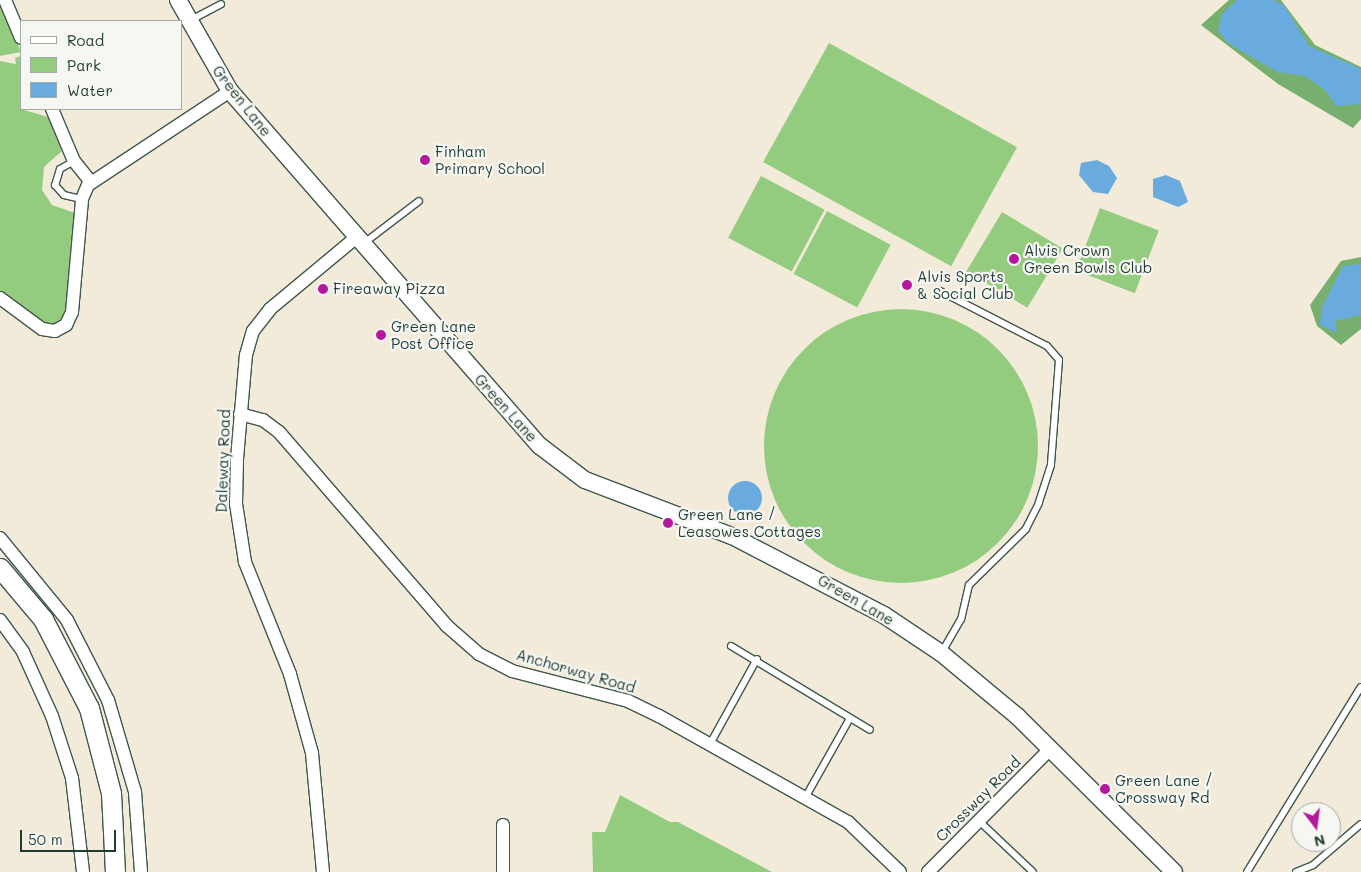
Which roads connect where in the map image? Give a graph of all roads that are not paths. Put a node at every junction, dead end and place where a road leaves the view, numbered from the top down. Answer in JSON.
{"nodes":[{"id":1,"x":5,"y":0,"type":"edge"},
{"id":2,"x":178,"y":0,"type":"edge"},
{"id":3,"x":221,"y":4,"type":"dead end"},
{"id":4,"x":189,"y":22,"type":"junction"},
{"id":5,"x":20,"y":36,"type":"edge"},
{"id":6,"x":230,"y":91,"type":"junction"},
{"id":7,"x":52,"y":110,"type":"edge"},
{"id":8,"x":74,"y":161,"type":"junction"},
{"id":9,"x":91,"y":182,"type":"junction"},
{"id":10,"x":82,"y":199,"type":"junction"},
{"id":11,"x":419,"y":201,"type":"dead end"},
{"id":12,"x":361,"y":240,"type":"junction"},
{"id":13,"x":940,"y":291,"type":"dead end"},
{"id":14,"x":0,"y":298,"type":"edge"},
{"id":15,"x":240,"y":414,"type":"junction"},
{"id":16,"x":0,"y":538,"type":"edge"},
{"id":17,"x":0,"y":568,"type":"edge"},
{"id":18,"x":0,"y":620,"type":"edge"},
{"id":19,"x":731,"y":646,"type":"dead end"},
{"id":20,"x":941,"y":653,"type":"junction"},
{"id":21,"x":757,"y":659,"type":"junction"},
{"id":22,"x":1361,"y":687,"type":"edge"},
{"id":23,"x":850,"y":718,"type":"junction"},
{"id":24,"x":870,"y":730,"type":"dead end"},
{"id":25,"x":710,"y":744,"type":"junction"},
{"id":26,"x":1050,"y":749,"type":"junction"},
{"id":27,"x":805,"y":798,"type":"junction"},
{"id":28,"x":979,"y":821,"type":"junction"},
{"id":29,"x":1361,"y":824,"type":"edge"},
{"id":30,"x":503,"y":825,"type":"dead end"},
{"id":31,"x":83,"y":872,"type":"edge"},
{"id":32,"x":115,"y":872,"type":"edge"},
{"id":33,"x":140,"y":872,"type":"edge"},
{"id":34,"x":323,"y":872,"type":"edge"},
{"id":35,"x":504,"y":872,"type":"edge"},
{"id":36,"x":900,"y":872,"type":"edge"},
{"id":37,"x":928,"y":872,"type":"edge"},
{"id":38,"x":1033,"y":872,"type":"edge"},
{"id":39,"x":1174,"y":872,"type":"edge"},
{"id":40,"x":1247,"y":872,"type":"edge"},
{"id":41,"x":1296,"y":872,"type":"edge"}],
"edges":[{"from":1,"to":5,"type":"street"},
{"from":2,"to":4,"type":"street","name":"Green Lane"},
{"from":3,"to":4,"type":"lane"},
{"from":4,"to":6,"type":"street","name":"Green Lane"},
{"from":6,"to":9,"type":"street"},
{"from":6,"to":12,"type":"street","name":"Green Lane"},
{"from":7,"to":8,"type":"street"},
{"from":8,"to":9,"type":"street"},
{"from":8,"to":10,"type":"lane"},
{"from":9,"to":10,"type":"street"},
{"from":10,"to":14,"type":"street"},
{"from":11,"to":12,"type":"lane"},
{"from":12,"to":15,"type":"street","name":"Daleway Road"},
{"from":12,"to":20,"type":"street","name":"Green Lane"},
{"from":13,"to":20,"type":"lane"},
{"from":15,"to":25,"type":"street","name":"Anchorway Road"},
{"from":15,"to":34,"type":"street","name":"Daleway Road"},
{"from":16,"to":33,"type":"street"},
{"from":17,"to":32,"type":"main road"},
{"from":18,"to":31,"type":"street"},
{"from":19,"to":21,"type":"lane"},
{"from":20,"to":26,"type":"street","name":"Green Lane"},
{"from":21,"to":23,"type":"lane"},
{"from":21,"to":25,"type":"lane"},
{"from":22,"to":40,"type":"lane"},
{"from":23,"to":24,"type":"lane"},
{"from":23,"to":27,"type":"lane"},
{"from":25,"to":27,"type":"street","name":"Anchorway Road"},
{"from":26,"to":28,"type":"street","name":"Crossway Road"},
{"from":26,"to":39,"type":"street","name":"Green Lane"},
{"from":27,"to":36,"type":"street","name":"Anchorway Road"},
{"from":28,"to":37,"type":"street","name":"Crossway Road"},
{"from":28,"to":38,"type":"lane"},
{"from":29,"to":41,"type":"lane"},
{"from":30,"to":35,"type":"street"}]}
